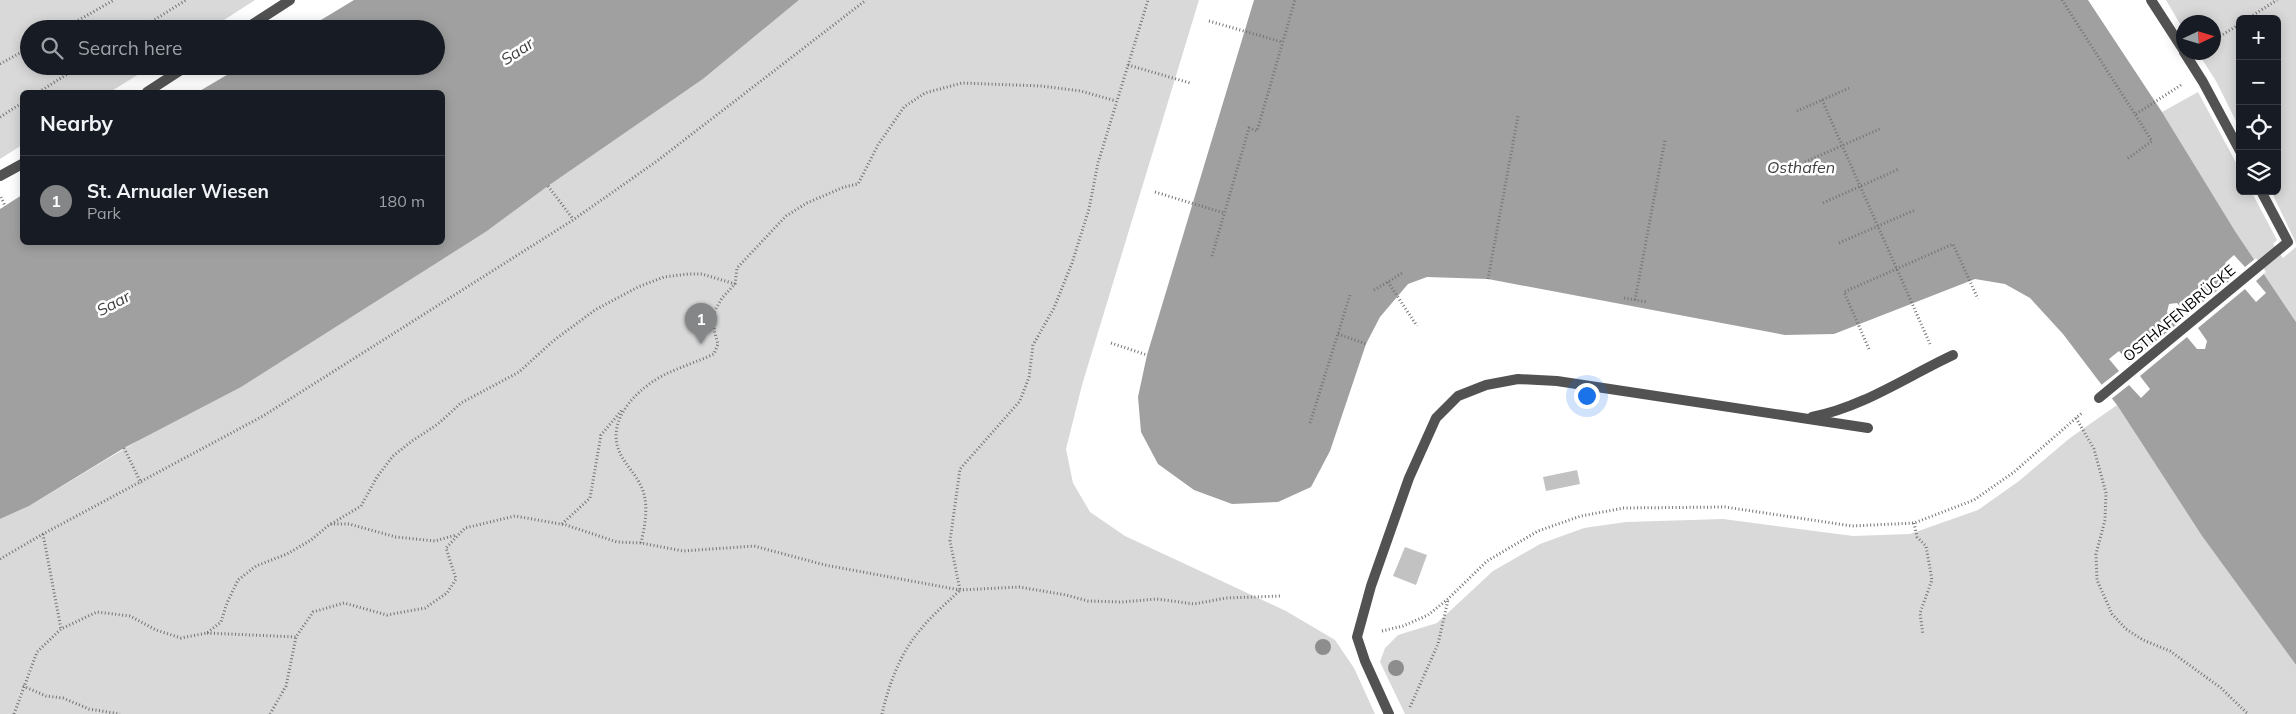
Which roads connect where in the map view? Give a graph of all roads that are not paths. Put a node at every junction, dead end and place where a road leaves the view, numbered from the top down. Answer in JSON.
{"nodes":[{"id":1,"x":290,"y":0,"type":"edge"},
{"id":2,"x":2151,"y":0,"type":"edge"},
{"id":3,"x":259,"y":20,"type":"edge"},
{"id":4,"x":2176,"y":39,"type":"edge"},
{"id":5,"x":2189,"y":60,"type":"edge"},
{"id":6,"x":173,"y":75,"type":"edge"},
{"id":7,"x":149,"y":90,"type":"edge"},
{"id":8,"x":2239,"y":150,"type":"edge"},
{"id":9,"x":20,"y":165,"type":"edge"},
{"id":10,"x":0,"y":176,"type":"edge"},
{"id":11,"x":2263,"y":195,"type":"edge"},
{"id":12,"x":1952,"y":355,"type":"dead end"},
{"id":13,"x":2100,"y":398,"type":"road end"},
{"id":14,"x":1804,"y":419,"type":"junction"},
{"id":15,"x":1868,"y":428,"type":"dead end"},
{"id":16,"x":1390,"y":714,"type":"edge"}],
"edges":[{"from":1,"to":3,"type":"lane"},
{"from":2,"to":4,"type":"lane"},
{"from":5,"to":8,"type":"lane"},
{"from":6,"to":7,"type":"lane"},
{"from":9,"to":10,"type":"lane"},
{"from":11,"to":13,"type":"lane","name":"OSTHAFENBRÜCKE"},
{"from":12,"to":14,"type":"lane"},
{"from":14,"to":15,"type":"lane"},
{"from":14,"to":16,"type":"lane"}]}
